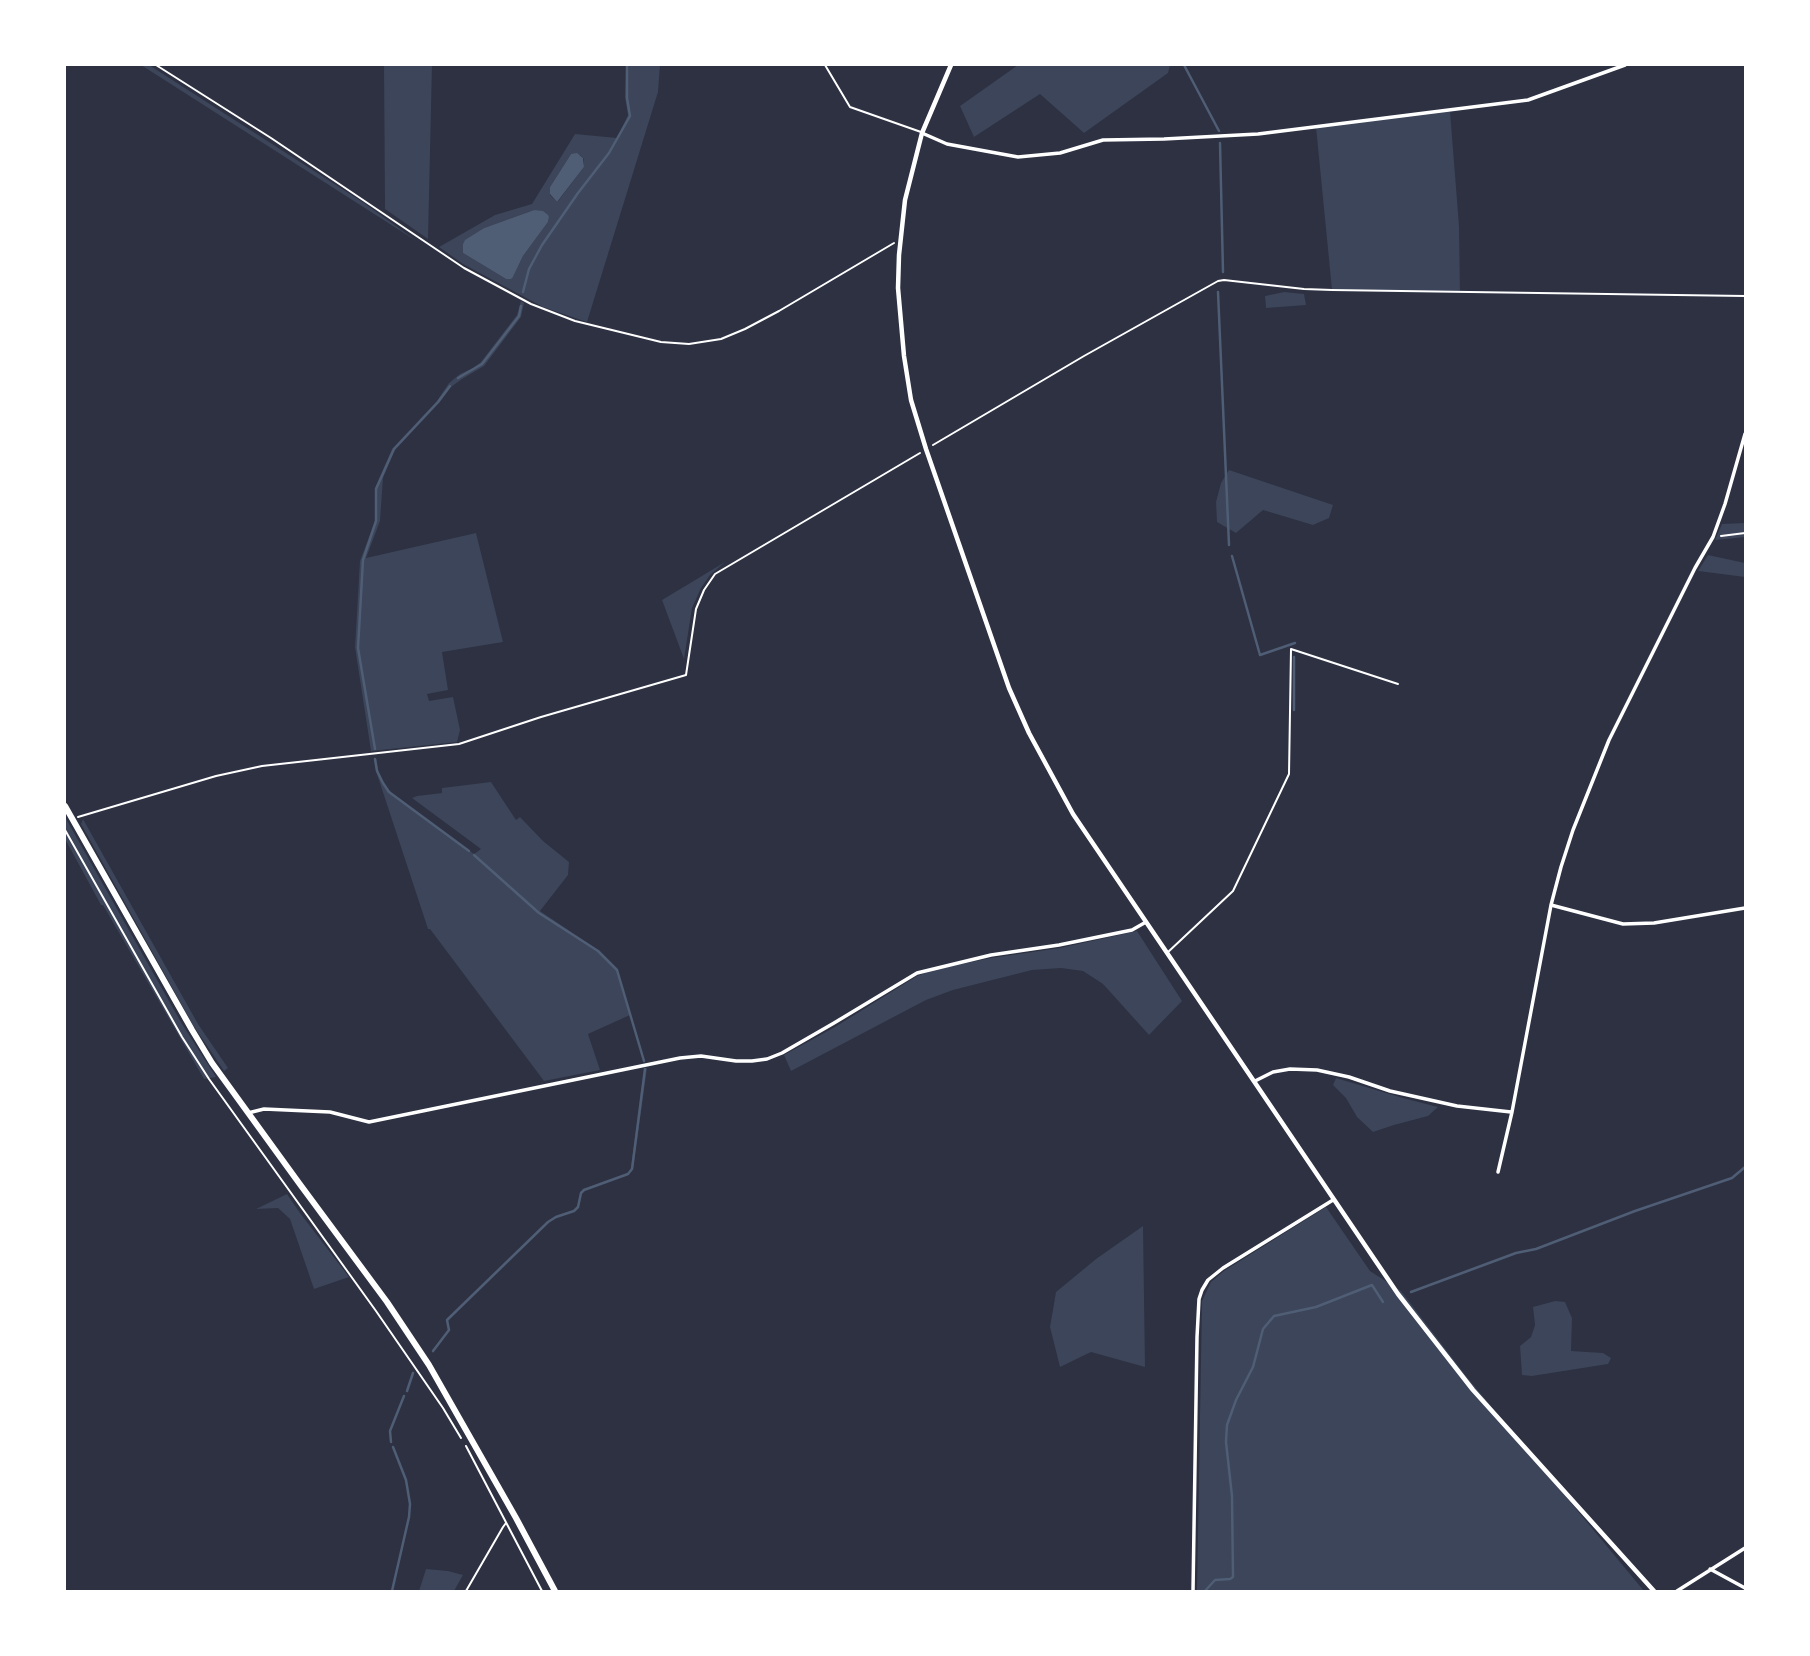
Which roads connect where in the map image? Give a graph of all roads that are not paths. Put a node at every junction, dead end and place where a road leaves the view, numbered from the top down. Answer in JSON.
{"nodes":[{"id":1,"x":825,"y":65,"type":"edge"},
{"id":2,"x":951,"y":65,"type":"edge"},
{"id":3,"x":1626,"y":65,"type":"edge"},
{"id":4,"x":922,"y":133,"type":"junction"},
{"id":5,"x":1745,"y":434,"type":"edge"},
{"id":6,"x":1398,"y":684,"type":"dead end"},
{"id":7,"x":65,"y":806,"type":"edge"},
{"id":8,"x":1551,"y":905,"type":"junction"},
{"id":9,"x":1745,"y":908,"type":"edge"},
{"id":10,"x":1146,"y":922,"type":"junction"},
{"id":11,"x":1167,"y":954,"type":"junction"},
{"id":12,"x":1255,"y":1081,"type":"junction"},
{"id":13,"x":1512,"y":1112,"type":"junction"},
{"id":14,"x":248,"y":1113,"type":"junction"},
{"id":15,"x":1498,"y":1172,"type":"dead end"},
{"id":16,"x":1333,"y":1200,"type":"junction"},
{"id":17,"x":1745,"y":1548,"type":"edge"},
{"id":18,"x":1710,"y":1569,"type":"junction"},
{"id":19,"x":1745,"y":1588,"type":"edge"},
{"id":20,"x":555,"y":1591,"type":"edge"},
{"id":21,"x":1193,"y":1591,"type":"edge"},
{"id":22,"x":1654,"y":1591,"type":"edge"},
{"id":23,"x":1677,"y":1591,"type":"edge"}],
"edges":[{"from":1,"to":4,"type":"lane"},
{"from":2,"to":4,"type":"street"},
{"from":3,"to":4,"type":"street"},
{"from":4,"to":10,"type":"street"},
{"from":5,"to":8,"type":"street"},
{"from":6,"to":11,"type":"lane"},
{"from":7,"to":14,"type":"main road"},
{"from":8,"to":9,"type":"street"},
{"from":8,"to":13,"type":"street"},
{"from":10,"to":11,"type":"street"},
{"from":10,"to":14,"type":"street"},
{"from":11,"to":12,"type":"street"},
{"from":12,"to":13,"type":"street"},
{"from":12,"to":16,"type":"street"},
{"from":13,"to":15,"type":"street"},
{"from":14,"to":20,"type":"main road"},
{"from":16,"to":21,"type":"street"},
{"from":16,"to":22,"type":"street"},
{"from":17,"to":18,"type":"street"},
{"from":18,"to":19,"type":"street"},
{"from":18,"to":23,"type":"street"}]}
